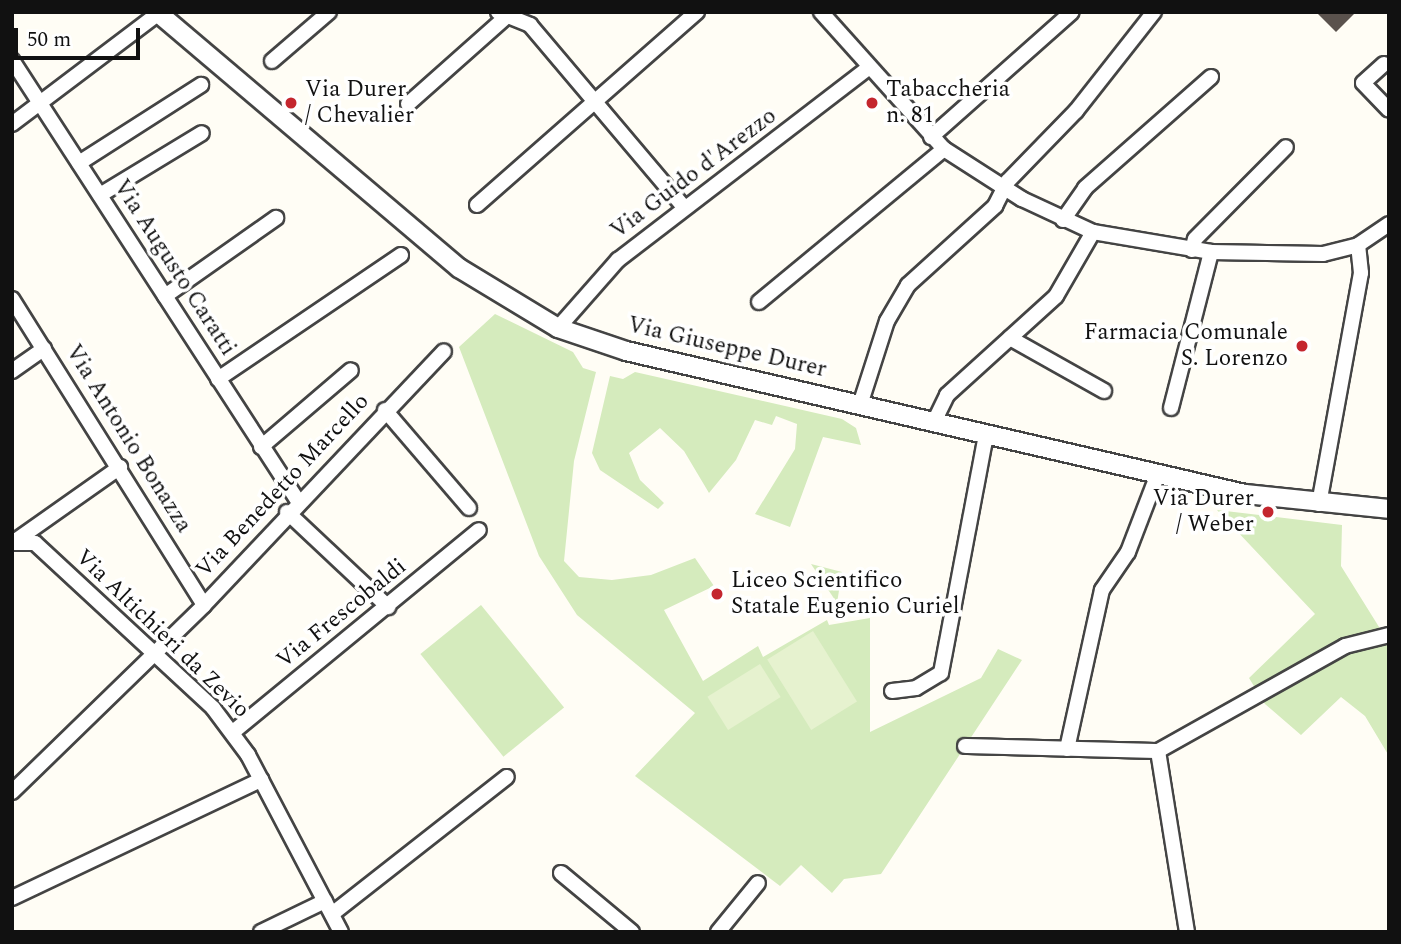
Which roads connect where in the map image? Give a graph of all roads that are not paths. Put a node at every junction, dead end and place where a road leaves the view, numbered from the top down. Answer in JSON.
{"nodes":[{"id":1,"x":329,"y":12,"type":"edge"},
{"id":2,"x":697,"y":12,"type":"edge"},
{"id":3,"x":821,"y":12,"type":"edge"},
{"id":4,"x":1072,"y":12,"type":"edge"},
{"id":5,"x":1154,"y":12,"type":"edge"},
{"id":6,"x":159,"y":13,"type":"edge"},
{"id":7,"x":502,"y":14,"type":"edge"},
{"id":8,"x":522,"y":15,"type":"edge"},
{"id":9,"x":12,"y":60,"type":"edge"},
{"id":10,"x":271,"y":61,"type":"dead end"},
{"id":11,"x":1384,"y":64,"type":"dead end"},
{"id":12,"x":868,"y":68,"type":"junction"},
{"id":13,"x":1211,"y":77,"type":"dead end"},
{"id":14,"x":201,"y":85,"type":"dead end"},
{"id":15,"x":595,"y":100,"type":"junction"},
{"id":16,"x":40,"y":103,"type":"junction"},
{"id":17,"x":408,"y":104,"type":"dead end"},
{"id":18,"x":1389,"y":110,"type":"edge"},
{"id":19,"x":12,"y":124,"type":"edge"},
{"id":20,"x":202,"y":133,"type":"dead end"},
{"id":21,"x":931,"y":137,"type":"junction"},
{"id":22,"x":1286,"y":147,"type":"dead end"},
{"id":23,"x":944,"y":149,"type":"junction"},
{"id":24,"x":79,"y":163,"type":"junction"},
{"id":25,"x":1004,"y":189,"type":"junction"},
{"id":26,"x":100,"y":195,"type":"junction"},
{"id":27,"x":477,"y":205,"type":"dead end"},
{"id":28,"x":684,"y":207,"type":"junction"},
{"id":29,"x":276,"y":218,"type":"dead end"},
{"id":30,"x":1063,"y":219,"type":"junction"},
{"id":31,"x":1389,"y":225,"type":"edge"},
{"id":32,"x":1093,"y":232,"type":"junction"},
{"id":33,"x":1358,"y":245,"type":"junction"},
{"id":34,"x":1192,"y":250,"type":"junction"},
{"id":35,"x":1211,"y":252,"type":"junction"},
{"id":36,"x":401,"y":255,"type":"dead end"},
{"id":37,"x":165,"y":296,"type":"junction"},
{"id":38,"x":12,"y":299,"type":"edge"},
{"id":39,"x":758,"y":302,"type":"dead end"},
{"id":40,"x":558,"y":328,"type":"junction"},
{"id":41,"x":1010,"y":338,"type":"junction"},
{"id":42,"x":44,"y":349,"type":"junction"},
{"id":43,"x":444,"y":351,"type":"dead end"},
{"id":44,"x":351,"y":370,"type":"dead end"},
{"id":45,"x":12,"y":371,"type":"edge"},
{"id":46,"x":218,"y":379,"type":"junction"},
{"id":47,"x":1104,"y":391,"type":"dead end"},
{"id":48,"x":860,"y":405,"type":"junction"},
{"id":49,"x":1171,"y":408,"type":"dead end"},
{"id":50,"x":384,"y":410,"type":"junction"},
{"id":51,"x":934,"y":422,"type":"junction"},
{"id":52,"x":986,"y":434,"type":"junction"},
{"id":53,"x":261,"y":447,"type":"junction"},
{"id":54,"x":120,"y":467,"type":"junction"},
{"id":55,"x":1158,"y":474,"type":"junction"},
{"id":56,"x":298,"y":501,"type":"junction"},
{"id":57,"x":1319,"y":504,"type":"junction"},
{"id":58,"x":469,"y":508,"type":"dead end"},
{"id":59,"x":1389,"y":509,"type":"edge"},
{"id":60,"x":287,"y":512,"type":"junction"},
{"id":61,"x":479,"y":530,"type":"dead end"},
{"id":62,"x":15,"y":541,"type":"edge"},
{"id":63,"x":204,"y":605,"type":"junction"},
{"id":64,"x":388,"y":607,"type":"junction"},
{"id":65,"x":1389,"y":635,"type":"edge"},
{"id":66,"x":155,"y":653,"type":"junction"},
{"id":67,"x":892,"y":691,"type":"dead end"},
{"id":68,"x":233,"y":732,"type":"junction"},
{"id":69,"x":965,"y":746,"type":"dead end"},
{"id":70,"x":1067,"y":749,"type":"junction"},
{"id":71,"x":1158,"y":751,"type":"junction"},
{"id":72,"x":507,"y":777,"type":"dead end"},
{"id":73,"x":261,"y":780,"type":"junction"},
{"id":74,"x":12,"y":792,"type":"edge"},
{"id":75,"x":561,"y":873,"type":"dead end"},
{"id":76,"x":758,"y":883,"type":"dead end"},
{"id":77,"x":12,"y":898,"type":"edge"},
{"id":78,"x":325,"y":901,"type":"junction"},
{"id":79,"x":332,"y":914,"type":"junction"},
{"id":80,"x":261,"y":932,"type":"edge"},
{"id":81,"x":341,"y":932,"type":"edge"},
{"id":82,"x":632,"y":932,"type":"edge"},
{"id":83,"x":718,"y":932,"type":"edge"},
{"id":84,"x":1187,"y":932,"type":"edge"}],
"edges":[{"from":1,"to":10,"type":"street"},
{"from":2,"to":15,"type":"street"},
{"from":3,"to":12,"type":"street"},
{"from":4,"to":21,"type":"street"},
{"from":5,"to":25,"type":"street"},
{"from":6,"to":16,"type":"street"},
{"from":6,"to":40,"type":"street","name":"Via Giuseppe Durer"},
{"from":7,"to":8,"type":"street"},
{"from":7,"to":17,"type":"street"},
{"from":8,"to":15,"type":"street"},
{"from":9,"to":16,"type":"street","name":"Via Augusto Caratti"},
{"from":11,"to":18,"type":"street"},
{"from":12,"to":21,"type":"street"},
{"from":12,"to":28,"type":"street","name":"Via Guido d'Arezzo"},
{"from":13,"to":30,"type":"street"},
{"from":14,"to":24,"type":"street"},
{"from":15,"to":27,"type":"street"},
{"from":15,"to":28,"type":"street"},
{"from":16,"to":19,"type":"street"},
{"from":16,"to":24,"type":"street","name":"Via Augusto Caratti"},
{"from":20,"to":26,"type":"street"},
{"from":21,"to":23,"type":"street"},
{"from":22,"to":34,"type":"street"},
{"from":23,"to":25,"type":"street"},
{"from":23,"to":39,"type":"street"},
{"from":24,"to":26,"type":"street","name":"Via Augusto Caratti"},
{"from":25,"to":30,"type":"street"},
{"from":25,"to":48,"type":"street"},
{"from":26,"to":37,"type":"street","name":"Via Augusto Caratti"},
{"from":28,"to":40,"type":"street","name":"Via Guido d'Arezzo"},
{"from":29,"to":37,"type":"street"},
{"from":30,"to":32,"type":"street"},
{"from":31,"to":33,"type":"street"},
{"from":32,"to":34,"type":"street"},
{"from":32,"to":41,"type":"street"},
{"from":33,"to":35,"type":"street"},
{"from":33,"to":57,"type":"street"},
{"from":34,"to":35,"type":"street"},
{"from":35,"to":49,"type":"street"},
{"from":36,"to":46,"type":"street"},
{"from":37,"to":46,"type":"street","name":"Via Augusto Caratti"},
{"from":38,"to":42,"type":"street","name":"Via Antonio Bonazza"},
{"from":40,"to":48,"type":"street","name":"Via Giuseppe Durer"},
{"from":41,"to":47,"type":"street"},
{"from":41,"to":51,"type":"street"},
{"from":42,"to":45,"type":"street"},
{"from":42,"to":54,"type":"street","name":"Via Antonio Bonazza"},
{"from":43,"to":50,"type":"street","name":"Via Benedetto Marcello"},
{"from":44,"to":53,"type":"street"},
{"from":46,"to":53,"type":"street","name":"Via Augusto Caratti"},
{"from":48,"to":51,"type":"street","name":"Via Giuseppe Durer"},
{"from":50,"to":56,"type":"street","name":"Via Benedetto Marcello"},
{"from":50,"to":58,"type":"street"},
{"from":51,"to":52,"type":"street","name":"Via Giuseppe Durer"},
{"from":52,"to":55,"type":"street","name":"Via Giuseppe Durer"},
{"from":52,"to":67,"type":"street"},
{"from":53,"to":56,"type":"street","name":"Via Augusto Caratti"},
{"from":54,"to":62,"type":"street"},
{"from":54,"to":63,"type":"street","name":"Via Antonio Bonazza"},
{"from":55,"to":57,"type":"street","name":"Via Giuseppe Durer"},
{"from":55,"to":70,"type":"street"},
{"from":56,"to":60,"type":"street","name":"Via Benedetto Marcello"},
{"from":57,"to":59,"type":"street","name":"Via Giuseppe Durer"},
{"from":60,"to":63,"type":"street","name":"Via Benedetto Marcello"},
{"from":60,"to":64,"type":"street"},
{"from":61,"to":64,"type":"street","name":"Via Frescobaldi"},
{"from":62,"to":66,"type":"street","name":"Via Altichieri da Zevio"},
{"from":63,"to":66,"type":"street","name":"Via Benedetto Marcello"},
{"from":64,"to":68,"type":"street","name":"Via Frescobaldi"},
{"from":65,"to":71,"type":"street"},
{"from":66,"to":68,"type":"street","name":"Via Altichieri da Zevio"},
{"from":66,"to":74,"type":"street","name":"Via Benedetto Marcello"},
{"from":68,"to":73,"type":"street","name":"Via Altichieri da Zevio"},
{"from":69,"to":70,"type":"street"},
{"from":70,"to":71,"type":"street"},
{"from":71,"to":84,"type":"street"},
{"from":72,"to":79,"type":"street"},
{"from":73,"to":77,"type":"street"},
{"from":73,"to":78,"type":"street","name":"Via Altichieri da Zevio"},
{"from":75,"to":82,"type":"street"},
{"from":76,"to":83,"type":"street"},
{"from":78,"to":79,"type":"street","name":"Via Altichieri da Zevio"},
{"from":78,"to":80,"type":"street"},
{"from":79,"to":81,"type":"street","name":"Via Altichieri da Zevio"}]}
